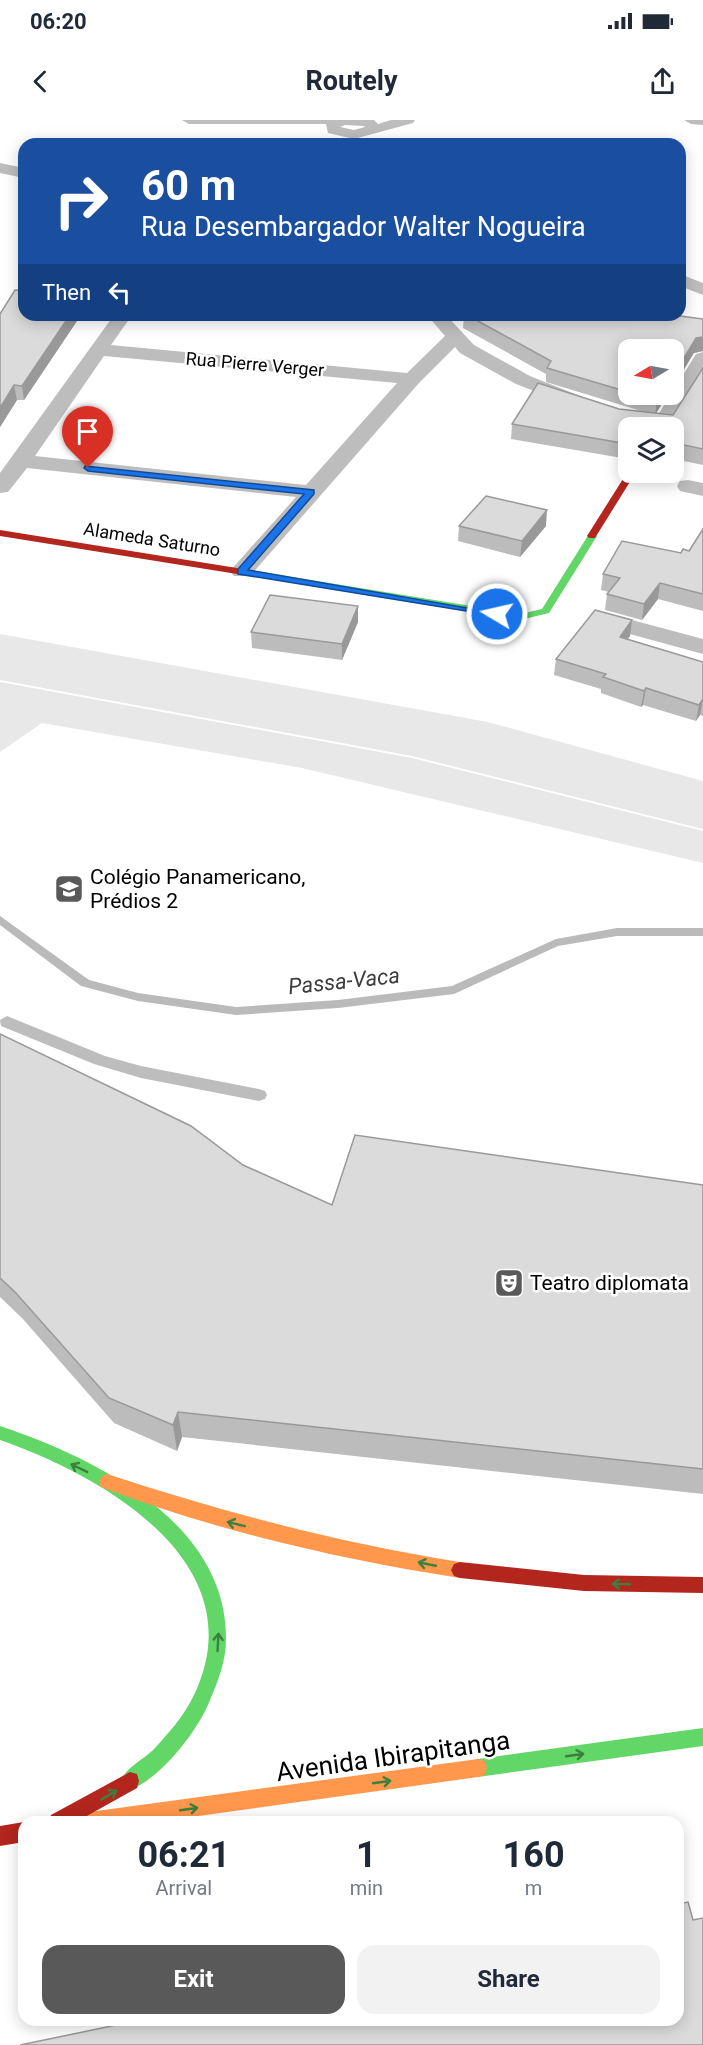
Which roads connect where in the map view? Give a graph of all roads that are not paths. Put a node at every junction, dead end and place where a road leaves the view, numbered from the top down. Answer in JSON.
{"nodes":[{"id":1,"x":189,"y":120,"type":"edge"},
{"id":2,"x":408,"y":120,"type":"edge"},
{"id":3,"x":362,"y":128,"type":"edge"},
{"id":4,"x":0,"y":168,"type":"edge"},
{"id":5,"x":18,"y":172,"type":"edge"},
{"id":6,"x":686,"y":274,"type":"edge"},
{"id":7,"x":703,"y":275,"type":"edge"},
{"id":8,"x":686,"y":282,"type":"edge"},
{"id":9,"x":703,"y":290,"type":"edge"},
{"id":10,"x":119,"y":321,"type":"edge"},
{"id":11,"x":441,"y":321,"type":"edge"},
{"id":12,"x":454,"y":338,"type":"junction"},
{"id":13,"x":99,"y":350,"type":"junction"},
{"id":14,"x":703,"y":358,"type":"edge"},
{"id":15,"x":412,"y":379,"type":"junction"},
{"id":16,"x":592,"y":406,"type":"edge"},
{"id":17,"x":666,"y":417,"type":"edge"},
{"id":18,"x":21,"y":461,"type":"junction"},
{"id":19,"x":625,"y":483,"type":"edge"},
{"id":20,"x":0,"y":487,"type":"edge"},
{"id":21,"x":311,"y":492,"type":"junction"},
{"id":22,"x":0,"y":533,"type":"edge"},
{"id":23,"x":242,"y":572,"type":"junction"},
{"id":24,"x":602,"y":619,"type":"edge"},
{"id":25,"x":703,"y":647,"type":"edge"},
{"id":26,"x":7,"y":1022,"type":"dead end"},
{"id":27,"x":259,"y":1095,"type":"dead end"},
{"id":28,"x":0,"y":1426,"type":"edge"},
{"id":29,"x":0,"y":1433,"type":"edge"},
{"id":30,"x":14,"y":1437,"type":"junction"},
{"id":31,"x":107,"y":1482,"type":"junction"},
{"id":32,"x":703,"y":1586,"type":"edge"},
{"id":33,"x":703,"y":1737,"type":"edge"},
{"id":34,"x":69,"y":1816,"type":"edge"},
{"id":35,"x":132,"y":1816,"type":"edge"},
{"id":36,"x":18,"y":1833,"type":"edge"},
{"id":37,"x":0,"y":1836,"type":"edge"}],
"edges":[{"from":1,"to":3,"type":"street"},
{"from":2,"to":3,"type":"street"},
{"from":4,"to":5,"type":"street"},
{"from":6,"to":7,"type":"street"},
{"from":8,"to":9,"type":"street"},
{"from":10,"to":13,"type":"street"},
{"from":11,"to":12,"type":"street"},
{"from":12,"to":15,"type":"street"},
{"from":12,"to":16,"type":"street"},
{"from":13,"to":15,"type":"street","name":"Rua Pierre Verger"},
{"from":13,"to":18,"type":"street"},
{"from":14,"to":17,"type":"street"},
{"from":15,"to":21,"type":"street"},
{"from":18,"to":20,"type":"street"},
{"from":18,"to":21,"type":"street"},
{"from":19,"to":23,"type":"main road","name":"Alameda Saturno"},
{"from":21,"to":23,"type":"street"},
{"from":22,"to":23,"type":"main road","name":"Alameda Saturno"},
{"from":24,"to":25,"type":"street"},
{"from":26,"to":27,"type":"lane"},
{"from":28,"to":30,"type":"main road"},
{"from":29,"to":30,"type":"main road"},
{"from":31,"to":30,"type":"main road","one_way":true},
{"from":32,"to":31,"type":"main road","one_way":true},
{"from":34,"to":31,"type":"main road","one_way":true},
{"from":35,"to":33,"type":"main road","name":"Avenida Ibirapitanga","one_way":true},
{"from":36,"to":37,"type":"main road"}]}
